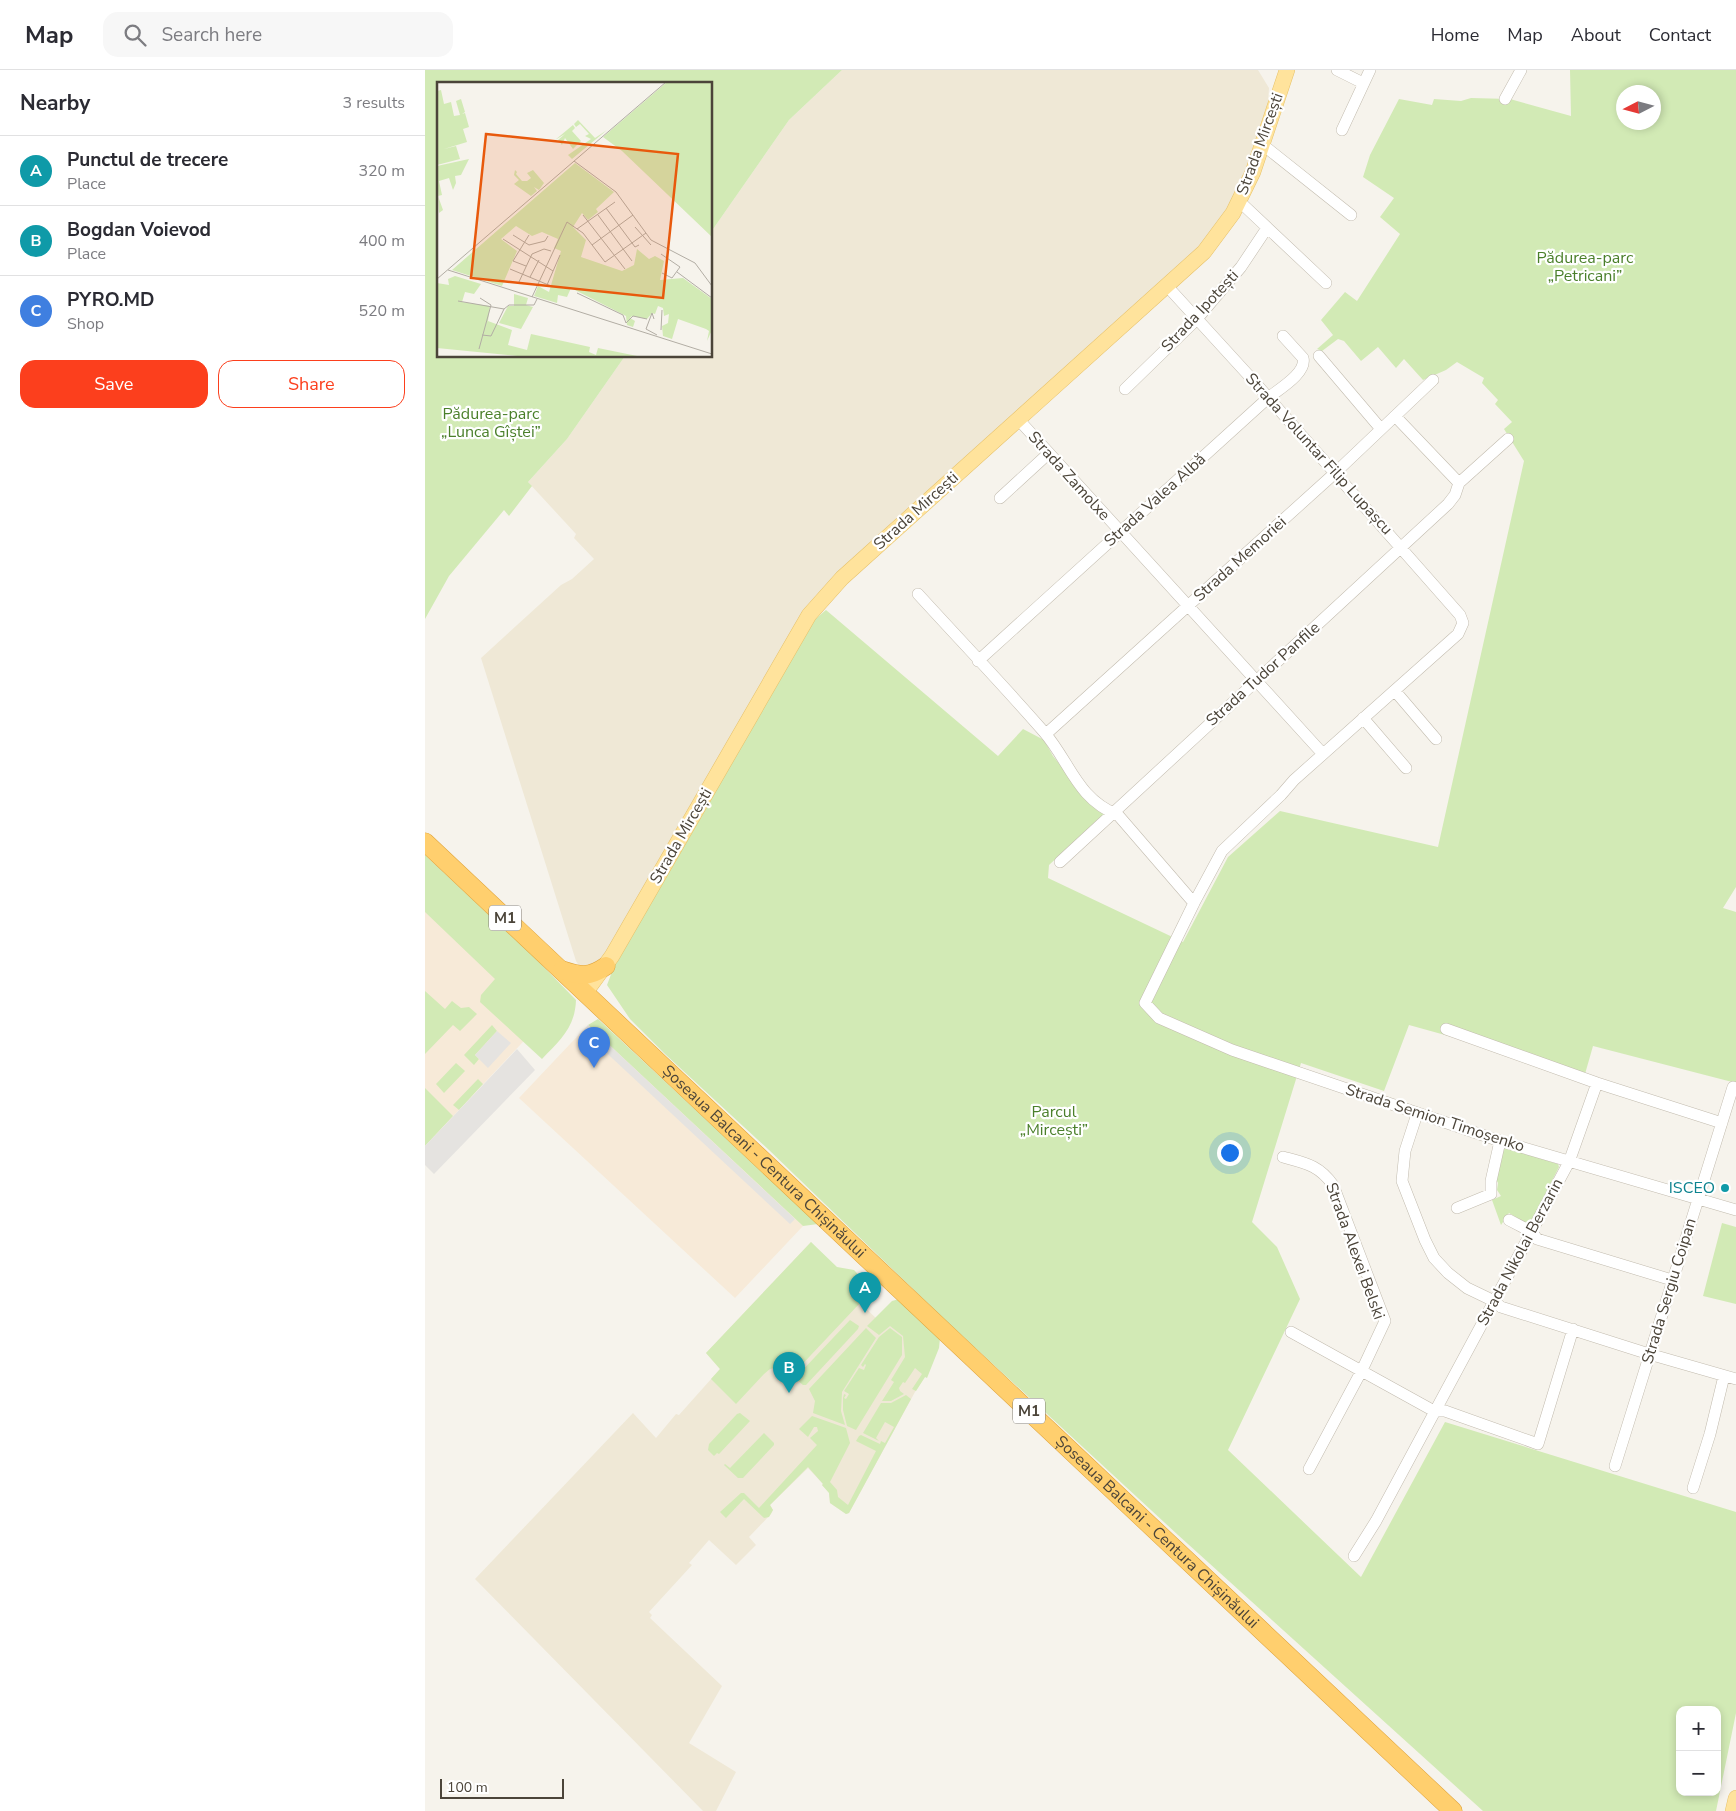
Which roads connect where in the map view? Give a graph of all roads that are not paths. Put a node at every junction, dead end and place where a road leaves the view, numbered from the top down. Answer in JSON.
{"nodes":[{"id":1,"x":1287,"y":70,"type":"edge"},
{"id":2,"x":1337,"y":70,"type":"edge"},
{"id":3,"x":1370,"y":70,"type":"edge"},
{"id":4,"x":1521,"y":70,"type":"edge"},
{"id":5,"x":1363,"y":83,"type":"junction"},
{"id":6,"x":1505,"y":99,"type":"dead end"},
{"id":7,"x":1342,"y":130,"type":"dead end"},
{"id":8,"x":1263,"y":145,"type":"junction"},
{"id":9,"x":1239,"y":201,"type":"junction"},
{"id":10,"x":1351,"y":215,"type":"dead end"},
{"id":11,"x":1267,"y":228,"type":"junction"},
{"id":12,"x":1326,"y":283,"type":"dead end"},
{"id":13,"x":1167,"y":286,"type":"junction"},
{"id":14,"x":1196,"y":320,"type":"junction"},
{"id":15,"x":1283,"y":336,"type":"dead end"},
{"id":16,"x":1319,"y":356,"type":"dead end"},
{"id":17,"x":1433,"y":380,"type":"dead end"},
{"id":18,"x":1125,"y":388,"type":"dead end"},
{"id":19,"x":1268,"y":398,"type":"junction"},
{"id":20,"x":1395,"y":416,"type":"junction"},
{"id":21,"x":1018,"y":419,"type":"junction"},
{"id":22,"x":1381,"y":429,"type":"junction"},
{"id":23,"x":1508,"y":439,"type":"dead end"},
{"id":24,"x":1049,"y":453,"type":"junction"},
{"id":25,"x":1335,"y":473,"type":"junction"},
{"id":26,"x":1459,"y":483,"type":"junction"},
{"id":27,"x":1000,"y":498,"type":"dead end"},
{"id":28,"x":1120,"y":532,"type":"junction"},
{"id":29,"x":1402,"y":548,"type":"junction"},
{"id":30,"x":918,"y":594,"type":"dead end"},
{"id":31,"x":1189,"y":606,"type":"junction"},
{"id":32,"x":979,"y":661,"type":"junction"},
{"id":33,"x":1256,"y":680,"type":"junction"},
{"id":34,"x":1395,"y":691,"type":"junction"},
{"id":35,"x":1363,"y":718,"type":"junction"},
{"id":36,"x":1045,"y":734,"type":"junction"},
{"id":37,"x":1436,"y":740,"type":"dead end"},
{"id":38,"x":1323,"y":754,"type":"junction"},
{"id":39,"x":1406,"y":768,"type":"dead end"},
{"id":40,"x":1112,"y":813,"type":"junction"},
{"id":41,"x":425,"y":842,"type":"edge"},
{"id":42,"x":1060,"y":862,"type":"dead end"},
{"id":43,"x":1194,"y":903,"type":"junction"},
{"id":44,"x":606,"y":966,"type":"junction"},
{"id":45,"x":559,"y":969,"type":"junction"},
{"id":46,"x":585,"y":993,"type":"junction"},
{"id":47,"x":1446,"y":1029,"type":"dead end"},
{"id":48,"x":1597,"y":1083,"type":"junction"},
{"id":49,"x":1733,"y":1087,"type":"dead end"},
{"id":50,"x":1417,"y":1114,"type":"junction"},
{"id":51,"x":1722,"y":1123,"type":"junction"},
{"id":52,"x":1500,"y":1141,"type":"junction"},
{"id":53,"x":1283,"y":1156,"type":"dead end"},
{"id":54,"x":1569,"y":1162,"type":"junction"},
{"id":55,"x":1698,"y":1199,"type":"junction"},
{"id":56,"x":1457,"y":1208,"type":"dead end"},
{"id":57,"x":1736,"y":1210,"type":"edge"},
{"id":58,"x":1509,"y":1220,"type":"dead end"},
{"id":59,"x":1532,"y":1232,"type":"junction"},
{"id":60,"x":1672,"y":1280,"type":"junction"},
{"id":61,"x":1494,"y":1301,"type":"junction"},
{"id":62,"x":1573,"y":1330,"type":"junction"},
{"id":63,"x":1291,"y":1332,"type":"dead end"},
{"id":64,"x":1649,"y":1354,"type":"junction"},
{"id":65,"x":1362,"y":1370,"type":"junction"},
{"id":66,"x":1724,"y":1376,"type":"junction"},
{"id":67,"x":1736,"y":1379,"type":"edge"},
{"id":68,"x":1434,"y":1411,"type":"junction"},
{"id":69,"x":1615,"y":1466,"type":"dead end"},
{"id":70,"x":1309,"y":1469,"type":"dead end"},
{"id":71,"x":1693,"y":1488,"type":"dead end"},
{"id":72,"x":1354,"y":1556,"type":"dead end"},
{"id":73,"x":1736,"y":1798,"type":"edge"},
{"id":74,"x":1453,"y":1811,"type":"edge"},
{"id":75,"x":1733,"y":1811,"type":"edge"}],
"edges":[{"from":1,"to":8,"type":"main road","name":"Strada Mircești"},
{"from":2,"to":5,"type":"street"},
{"from":3,"to":5,"type":"street"},
{"from":4,"to":6,"type":"street"},
{"from":5,"to":7,"type":"street"},
{"from":8,"to":9,"type":"main road","name":"Strada Mircești"},
{"from":8,"to":10,"type":"street"},
{"from":9,"to":11,"type":"street"},
{"from":9,"to":13,"type":"main road","name":"Strada Mircești"},
{"from":11,"to":12,"type":"street"},
{"from":11,"to":14,"type":"street","name":"Strada Ipotești"},
{"from":13,"to":14,"type":"street","name":"Strada Voluntar Filip Lupașcu"},
{"from":13,"to":21,"type":"main road","name":"Strada Mircești"},
{"from":14,"to":18,"type":"street","name":"Strada Ipotești"},
{"from":14,"to":19,"type":"street","name":"Strada Voluntar Filip Lupașcu"},
{"from":15,"to":19,"type":"street","name":"Strada Valea Albă"},
{"from":16,"to":22,"type":"street"},
{"from":17,"to":20,"type":"street","name":"Strada Memoriei"},
{"from":19,"to":25,"type":"street","name":"Strada Voluntar Filip Lupașcu"},
{"from":19,"to":28,"type":"street","name":"Strada Valea Albă"},
{"from":20,"to":22,"type":"street","name":"Strada Memoriei"},
{"from":20,"to":26,"type":"street"},
{"from":21,"to":24,"type":"street","name":"Strada Zamolxe"},
{"from":21,"to":44,"type":"main road","name":"Strada Mircești"},
{"from":22,"to":25,"type":"street","name":"Strada Memoriei"},
{"from":23,"to":26,"type":"street","name":"Strada Tudor Panfile"},
{"from":24,"to":27,"type":"street"},
{"from":24,"to":28,"type":"street","name":"Strada Zamolxe"},
{"from":25,"to":29,"type":"street","name":"Strada Voluntar Filip Lupașcu"},
{"from":25,"to":31,"type":"street","name":"Strada Memoriei"},
{"from":26,"to":29,"type":"street","name":"Strada Tudor Panfile"},
{"from":28,"to":31,"type":"street","name":"Strada Zamolxe"},
{"from":28,"to":32,"type":"street","name":"Strada Valea Albă"},
{"from":29,"to":33,"type":"street","name":"Strada Tudor Panfile"},
{"from":29,"to":34,"type":"street","name":"Strada Voluntar Filip Lupașcu"},
{"from":30,"to":32,"type":"street"},
{"from":31,"to":33,"type":"street","name":"Strada Zamolxe"},
{"from":31,"to":36,"type":"street","name":"Strada Memoriei"},
{"from":32,"to":36,"type":"street"},
{"from":33,"to":38,"type":"street","name":"Strada Zamolxe"},
{"from":33,"to":40,"type":"street","name":"Strada Tudor Panfile"},
{"from":34,"to":35,"type":"street"},
{"from":34,"to":37,"type":"street"},
{"from":35,"to":38,"type":"street"},
{"from":35,"to":39,"type":"street"},
{"from":36,"to":40,"type":"street"},
{"from":38,"to":43,"type":"street"},
{"from":40,"to":42,"type":"street","name":"Strada Tudor Panfile"},
{"from":40,"to":43,"type":"street"},
{"from":41,"to":45,"type":"highway","name":"Șoseaua Balcani - Centura Chișinăului","number":"M1"},
{"from":43,"to":50,"type":"street","name":"Strada Semion Timoșenko"},
{"from":44,"to":45,"type":"highway"},
{"from":44,"to":46,"type":"main road","name":"Strada Mircești"},
{"from":45,"to":46,"type":"highway","name":"Șoseaua Balcani - Centura Chișinăului","number":"M1"},
{"from":46,"to":74,"type":"highway","name":"Șoseaua Balcani - Centura Chișinăului","number":"M1"},
{"from":47,"to":48,"type":"street"},
{"from":48,"to":51,"type":"street"},
{"from":48,"to":54,"type":"street","name":"Strada Nikolai Berzarin"},
{"from":49,"to":51,"type":"street","name":"Strada Sergiu Coipan"},
{"from":50,"to":52,"type":"street","name":"Strada Semion Timoșenko"},
{"from":50,"to":61,"type":"street"},
{"from":51,"to":55,"type":"street","name":"Strada Sergiu Coipan"},
{"from":52,"to":54,"type":"street","name":"Strada Semion Timoșenko"},
{"from":52,"to":56,"type":"street"},
{"from":53,"to":65,"type":"street","name":"Strada Alexei Belski"},
{"from":54,"to":55,"type":"street","name":"Strada Semion Timoșenko"},
{"from":54,"to":59,"type":"street","name":"Strada Nikolai Berzarin"},
{"from":55,"to":57,"type":"street","name":"Strada Semion Timoșenko"},
{"from":55,"to":60,"type":"street","name":"Strada Sergiu Coipan"},
{"from":58,"to":59,"type":"street"},
{"from":59,"to":60,"type":"street"},
{"from":59,"to":61,"type":"street","name":"Strada Nikolai Berzarin"},
{"from":60,"to":64,"type":"street","name":"Strada Sergiu Coipan"},
{"from":61,"to":62,"type":"street"},
{"from":61,"to":68,"type":"street","name":"Strada Nikolai Berzarin"},
{"from":62,"to":64,"type":"street"},
{"from":62,"to":68,"type":"street"},
{"from":63,"to":65,"type":"street"},
{"from":64,"to":66,"type":"street"},
{"from":64,"to":69,"type":"street","name":"Strada Sergiu Coipan"},
{"from":65,"to":68,"type":"street"},
{"from":65,"to":70,"type":"street","name":"Strada Alexei Belski"},
{"from":66,"to":67,"type":"street"},
{"from":66,"to":71,"type":"street"},
{"from":68,"to":72,"type":"street","name":"Strada Nikolai Berzarin"},
{"from":73,"to":75,"type":"main road"}]}
